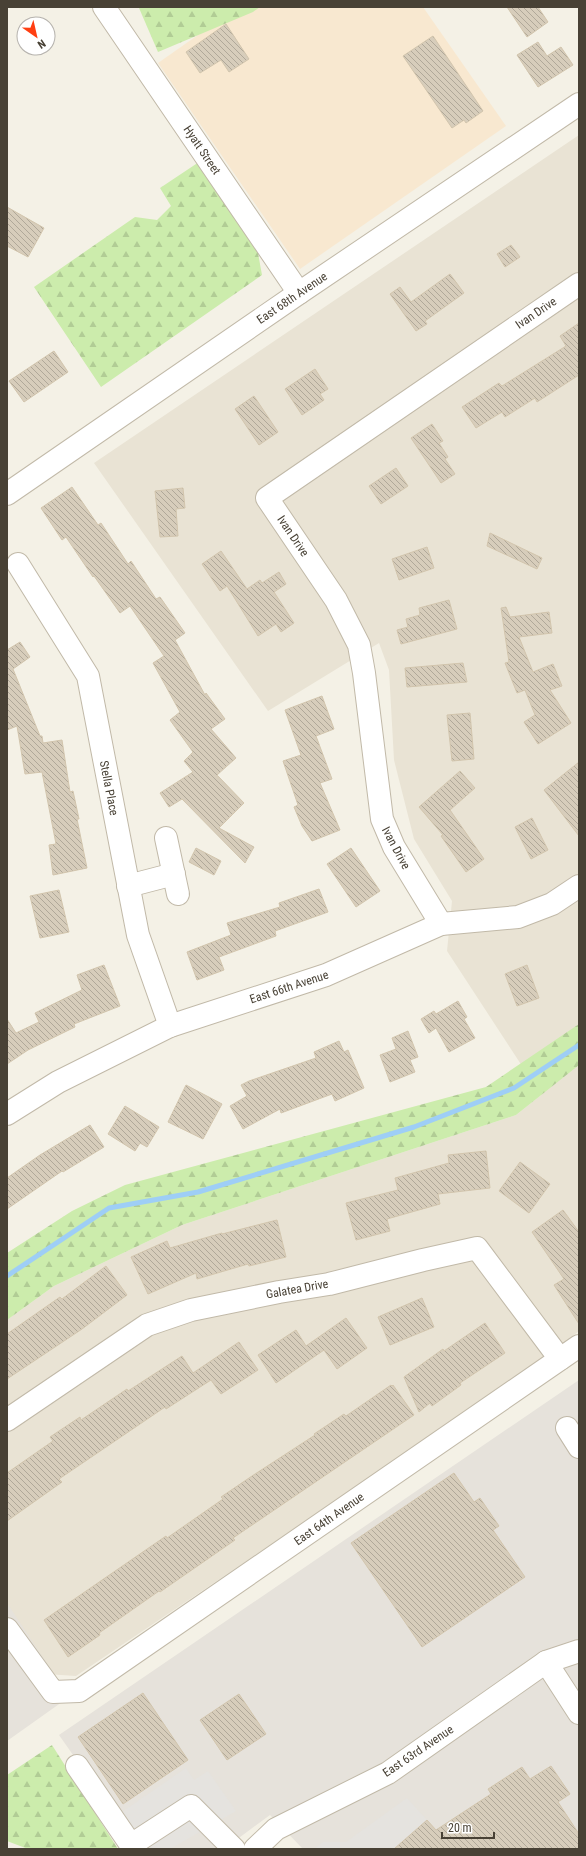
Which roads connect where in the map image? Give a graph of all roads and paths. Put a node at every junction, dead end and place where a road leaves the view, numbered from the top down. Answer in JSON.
{"nodes":[{"id":1,"x":104,"y":7,"type":"edge"},
{"id":2,"x":579,"y":104,"type":"edge"},
{"id":3,"x":579,"y":284,"type":"edge"},
{"id":4,"x":299,"y":293,"type":"junction"},
{"id":5,"x":7,"y":494,"type":"edge"},
{"id":6,"x":18,"y":564,"type":"dead end"},
{"id":7,"x":166,"y":838,"type":"dead end"},
{"id":8,"x":128,"y":886,"type":"junction"},
{"id":9,"x":579,"y":886,"type":"edge"},
{"id":10,"x":441,"y":924,"type":"junction"},
{"id":11,"x":170,"y":1026,"type":"junction"},
{"id":12,"x":7,"y":1114,"type":"edge"},
{"id":13,"x":579,"y":1346,"type":"edge"},
{"id":14,"x":560,"y":1358,"type":"junction"},
{"id":15,"x":7,"y":1420,"type":"edge"},
{"id":16,"x":567,"y":1428,"type":"dead end"},
{"id":17,"x":579,"y":1447,"type":"edge"},
{"id":18,"x":7,"y":1629,"type":"edge"},
{"id":19,"x":579,"y":1651,"type":"edge"},
{"id":20,"x":546,"y":1662,"type":"junction"},
{"id":21,"x":579,"y":1713,"type":"edge"},
{"id":22,"x":77,"y":1766,"type":"dead end"},
{"id":23,"x":234,"y":1849,"type":"edge"},
{"id":24,"x":255,"y":1849,"type":"edge"}],
"edges":[{"from":1,"to":4,"type":"street","name":"Hyatt Street"},
{"from":2,"to":4,"type":"street","name":"East 68th Avenue"},
{"from":3,"to":10,"type":"street","name":"Ivan Drive"},
{"from":4,"to":5,"type":"street","name":"East 68th Avenue"},
{"from":6,"to":8,"type":"street","name":"Stella Place"},
{"from":7,"to":8,"type":"street"},
{"from":8,"to":11,"type":"street","name":"Stella Place"},
{"from":9,"to":10,"type":"street","name":"East 66th Avenue"},
{"from":10,"to":11,"type":"street","name":"East 66th Avenue"},
{"from":11,"to":12,"type":"street","name":"East 66th Avenue"},
{"from":13,"to":14,"type":"street","name":"East 64th Avenue"},
{"from":14,"to":15,"type":"street","name":"Galatea Drive"},
{"from":14,"to":18,"type":"street","name":"East 64th Avenue"},
{"from":16,"to":17,"type":"street"},
{"from":19,"to":20,"type":"street","name":"East 63rd Avenue"},
{"from":20,"to":21,"type":"street"},
{"from":20,"to":24,"type":"street","name":"East 63rd Avenue"},
{"from":22,"to":23,"type":"street"}]}
